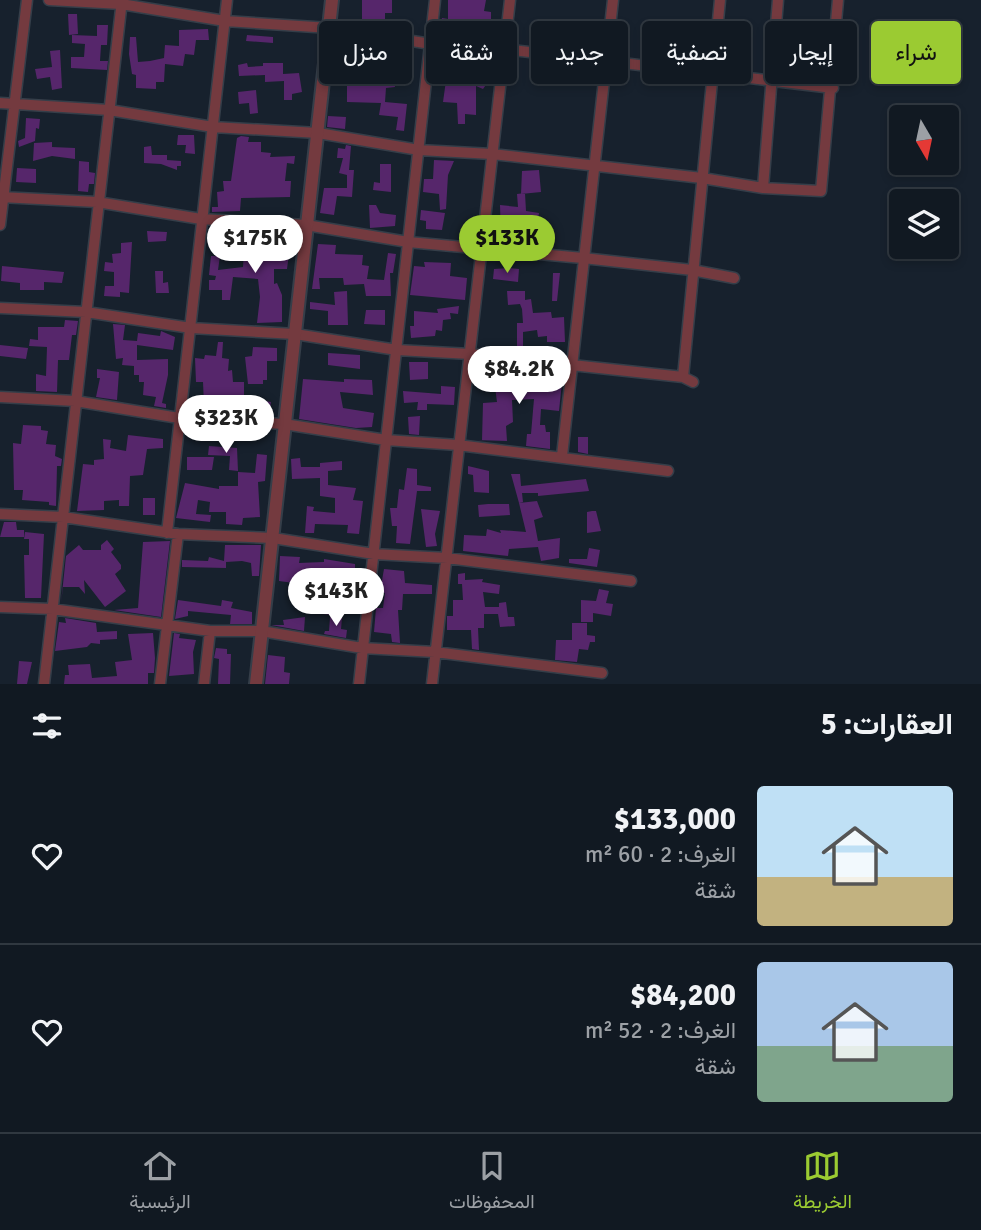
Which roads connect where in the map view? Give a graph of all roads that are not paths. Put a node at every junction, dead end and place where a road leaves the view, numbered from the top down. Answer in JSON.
{"nodes":[{"id":1,"x":27,"y":0,"type":"edge"},
{"id":2,"x":49,"y":0,"type":"edge"},
{"id":3,"x":227,"y":0,"type":"edge"},
{"id":4,"x":332,"y":0,"type":"edge"},
{"id":5,"x":435,"y":0,"type":"edge"},
{"id":6,"x":510,"y":0,"type":"edge"},
{"id":7,"x":613,"y":0,"type":"edge"},
{"id":8,"x":720,"y":0,"type":"edge"},
{"id":9,"x":778,"y":0,"type":"edge"},
{"id":10,"x":838,"y":0,"type":"edge"},
{"id":11,"x":122,"y":2,"type":"edge"},
{"id":12,"x":225,"y":21,"type":"junction"},
{"id":13,"x":330,"y":21,"type":"edge"},
{"id":14,"x":433,"y":21,"type":"edge"},
{"id":15,"x":507,"y":21,"type":"edge"},
{"id":16,"x":611,"y":21,"type":"edge"},
{"id":17,"x":718,"y":21,"type":"edge"},
{"id":18,"x":776,"y":21,"type":"edge"},
{"id":19,"x":319,"y":26,"type":"edge"},
{"id":20,"x":324,"y":84,"type":"edge"},
{"id":21,"x":426,"y":84,"type":"edge"},
{"id":22,"x":500,"y":84,"type":"edge"},
{"id":23,"x":604,"y":84,"type":"edge"},
{"id":24,"x":712,"y":84,"type":"edge"},
{"id":25,"x":772,"y":84,"type":"edge"},
{"id":26,"x":784,"y":84,"type":"edge"},
{"id":27,"x":833,"y":88,"type":"junction"},
{"id":28,"x":0,"y":103,"type":"edge"},
{"id":29,"x":15,"y":105,"type":"junction"},
{"id":30,"x":109,"y":110,"type":"junction"},
{"id":31,"x":214,"y":127,"type":"junction"},
{"id":32,"x":318,"y":133,"type":"junction"},
{"id":33,"x":419,"y":150,"type":"junction"},
{"id":34,"x":492,"y":154,"type":"junction"},
{"id":35,"x":595,"y":166,"type":"junction"},
{"id":36,"x":702,"y":177,"type":"junction"},
{"id":37,"x":763,"y":188,"type":"junction"},
{"id":38,"x":1,"y":197,"type":"edge"},
{"id":39,"x":97,"y":202,"type":"junction"},
{"id":40,"x":201,"y":219,"type":"junction"},
{"id":41,"x":0,"y":225,"type":"edge"},
{"id":42,"x":306,"y":225,"type":"junction"},
{"id":43,"x":408,"y":242,"type":"junction"},
{"id":44,"x":480,"y":246,"type":"junction"},
{"id":45,"x":583,"y":258,"type":"junction"},
{"id":46,"x":692,"y":270,"type":"junction"},
{"id":47,"x":734,"y":278,"type":"dead end"},
{"id":48,"x":0,"y":308,"type":"edge"},
{"id":49,"x":86,"y":312,"type":"junction"},
{"id":50,"x":191,"y":328,"type":"junction"},
{"id":51,"x":295,"y":334,"type":"junction"},
{"id":52,"x":397,"y":350,"type":"junction"},
{"id":53,"x":470,"y":354,"type":"junction"},
{"id":54,"x":573,"y":365,"type":"junction"},
{"id":55,"x":683,"y":377,"type":"junction"},
{"id":56,"x":693,"y":382,"type":"dead end"},
{"id":57,"x":0,"y":397,"type":"edge"},
{"id":58,"x":75,"y":401,"type":"junction"},
{"id":59,"x":179,"y":418,"type":"junction"},
{"id":60,"x":284,"y":424,"type":"junction"},
{"id":61,"x":386,"y":440,"type":"junction"},
{"id":62,"x":458,"y":445,"type":"junction"},
{"id":63,"x":562,"y":456,"type":"junction"},
{"id":64,"x":668,"y":471,"type":"dead end"},
{"id":65,"x":0,"y":514,"type":"edge"},
{"id":66,"x":63,"y":517,"type":"junction"},
{"id":67,"x":173,"y":533,"type":"junction"},
{"id":68,"x":273,"y":538,"type":"junction"},
{"id":69,"x":374,"y":554,"type":"junction"},
{"id":70,"x":447,"y":558,"type":"junction"},
{"id":71,"x":631,"y":581,"type":"dead end"},
{"id":72,"x":0,"y":607,"type":"edge"},
{"id":73,"x":52,"y":609,"type":"junction"},
{"id":74,"x":165,"y":627,"type":"junction"},
{"id":75,"x":210,"y":631,"type":"junction"},
{"id":76,"x":261,"y":631,"type":"junction"},
{"id":77,"x":362,"y":648,"type":"junction"},
{"id":78,"x":435,"y":652,"type":"junction"},
{"id":79,"x":602,"y":673,"type":"dead end"},
{"id":80,"x":44,"y":684,"type":"edge"},
{"id":81,"x":160,"y":684,"type":"edge"},
{"id":82,"x":204,"y":684,"type":"edge"},
{"id":83,"x":256,"y":684,"type":"edge"},
{"id":84,"x":359,"y":684,"type":"edge"},
{"id":85,"x":432,"y":684,"type":"edge"}],
"edges":[{"from":1,"to":29,"type":"street"},
{"from":2,"to":11,"type":"street"},
{"from":3,"to":12,"type":"street"},
{"from":4,"to":13,"type":"street"},
{"from":5,"to":14,"type":"street"},
{"from":6,"to":15,"type":"street"},
{"from":7,"to":16,"type":"street"},
{"from":8,"to":17,"type":"street"},
{"from":9,"to":18,"type":"street"},
{"from":10,"to":27,"type":"street"},
{"from":11,"to":12,"type":"street"},
{"from":11,"to":30,"type":"street"},
{"from":12,"to":19,"type":"street"},
{"from":12,"to":31,"type":"street"},
{"from":20,"to":32,"type":"street"},
{"from":21,"to":33,"type":"street"},
{"from":22,"to":34,"type":"street"},
{"from":23,"to":35,"type":"street"},
{"from":24,"to":36,"type":"street"},
{"from":25,"to":37,"type":"street"},
{"from":26,"to":27,"type":"street"},
{"from":27,"to":37,"type":"street"},
{"from":28,"to":29,"type":"street"},
{"from":29,"to":30,"type":"street"},
{"from":29,"to":38,"type":"street"},
{"from":30,"to":31,"type":"street"},
{"from":30,"to":39,"type":"street"},
{"from":31,"to":32,"type":"street"},
{"from":31,"to":40,"type":"street"},
{"from":32,"to":33,"type":"street"},
{"from":32,"to":42,"type":"street"},
{"from":33,"to":34,"type":"street"},
{"from":33,"to":43,"type":"street"},
{"from":34,"to":35,"type":"street"},
{"from":34,"to":44,"type":"street"},
{"from":35,"to":36,"type":"street"},
{"from":35,"to":45,"type":"street"},
{"from":36,"to":37,"type":"street"},
{"from":36,"to":46,"type":"street"},
{"from":38,"to":39,"type":"street"},
{"from":38,"to":41,"type":"street"},
{"from":39,"to":40,"type":"street"},
{"from":39,"to":49,"type":"street"},
{"from":40,"to":42,"type":"street"},
{"from":40,"to":50,"type":"street"},
{"from":42,"to":43,"type":"street"},
{"from":42,"to":51,"type":"street"},
{"from":43,"to":44,"type":"street"},
{"from":43,"to":52,"type":"street"},
{"from":44,"to":45,"type":"street"},
{"from":44,"to":53,"type":"street"},
{"from":45,"to":46,"type":"street"},
{"from":45,"to":54,"type":"street"},
{"from":46,"to":47,"type":"street"},
{"from":46,"to":55,"type":"street"},
{"from":48,"to":49,"type":"street"},
{"from":49,"to":50,"type":"street"},
{"from":49,"to":58,"type":"street"},
{"from":50,"to":51,"type":"street"},
{"from":50,"to":59,"type":"street"},
{"from":51,"to":52,"type":"street"},
{"from":51,"to":60,"type":"street"},
{"from":52,"to":53,"type":"street"},
{"from":52,"to":61,"type":"street"},
{"from":53,"to":54,"type":"street"},
{"from":53,"to":62,"type":"street"},
{"from":54,"to":55,"type":"street"},
{"from":54,"to":63,"type":"street"},
{"from":55,"to":56,"type":"street"},
{"from":57,"to":58,"type":"street"},
{"from":58,"to":59,"type":"street"},
{"from":58,"to":66,"type":"street"},
{"from":59,"to":60,"type":"street"},
{"from":59,"to":67,"type":"street"},
{"from":60,"to":61,"type":"street"},
{"from":60,"to":68,"type":"street"},
{"from":61,"to":62,"type":"street"},
{"from":61,"to":69,"type":"street"},
{"from":62,"to":63,"type":"street"},
{"from":62,"to":70,"type":"street"},
{"from":63,"to":64,"type":"street"},
{"from":65,"to":66,"type":"street"},
{"from":66,"to":67,"type":"street"},
{"from":66,"to":73,"type":"street"},
{"from":67,"to":68,"type":"street"},
{"from":67,"to":74,"type":"street"},
{"from":68,"to":69,"type":"street"},
{"from":68,"to":76,"type":"street"},
{"from":69,"to":70,"type":"street"},
{"from":69,"to":77,"type":"street"},
{"from":70,"to":71,"type":"street"},
{"from":70,"to":78,"type":"street"},
{"from":72,"to":73,"type":"street"},
{"from":73,"to":74,"type":"street"},
{"from":73,"to":80,"type":"street"},
{"from":74,"to":75,"type":"street"},
{"from":74,"to":81,"type":"street"},
{"from":75,"to":76,"type":"street"},
{"from":75,"to":82,"type":"street"},
{"from":76,"to":77,"type":"street"},
{"from":76,"to":83,"type":"street"},
{"from":77,"to":78,"type":"street"},
{"from":77,"to":84,"type":"street"},
{"from":78,"to":79,"type":"street"},
{"from":78,"to":85,"type":"street"}]}
